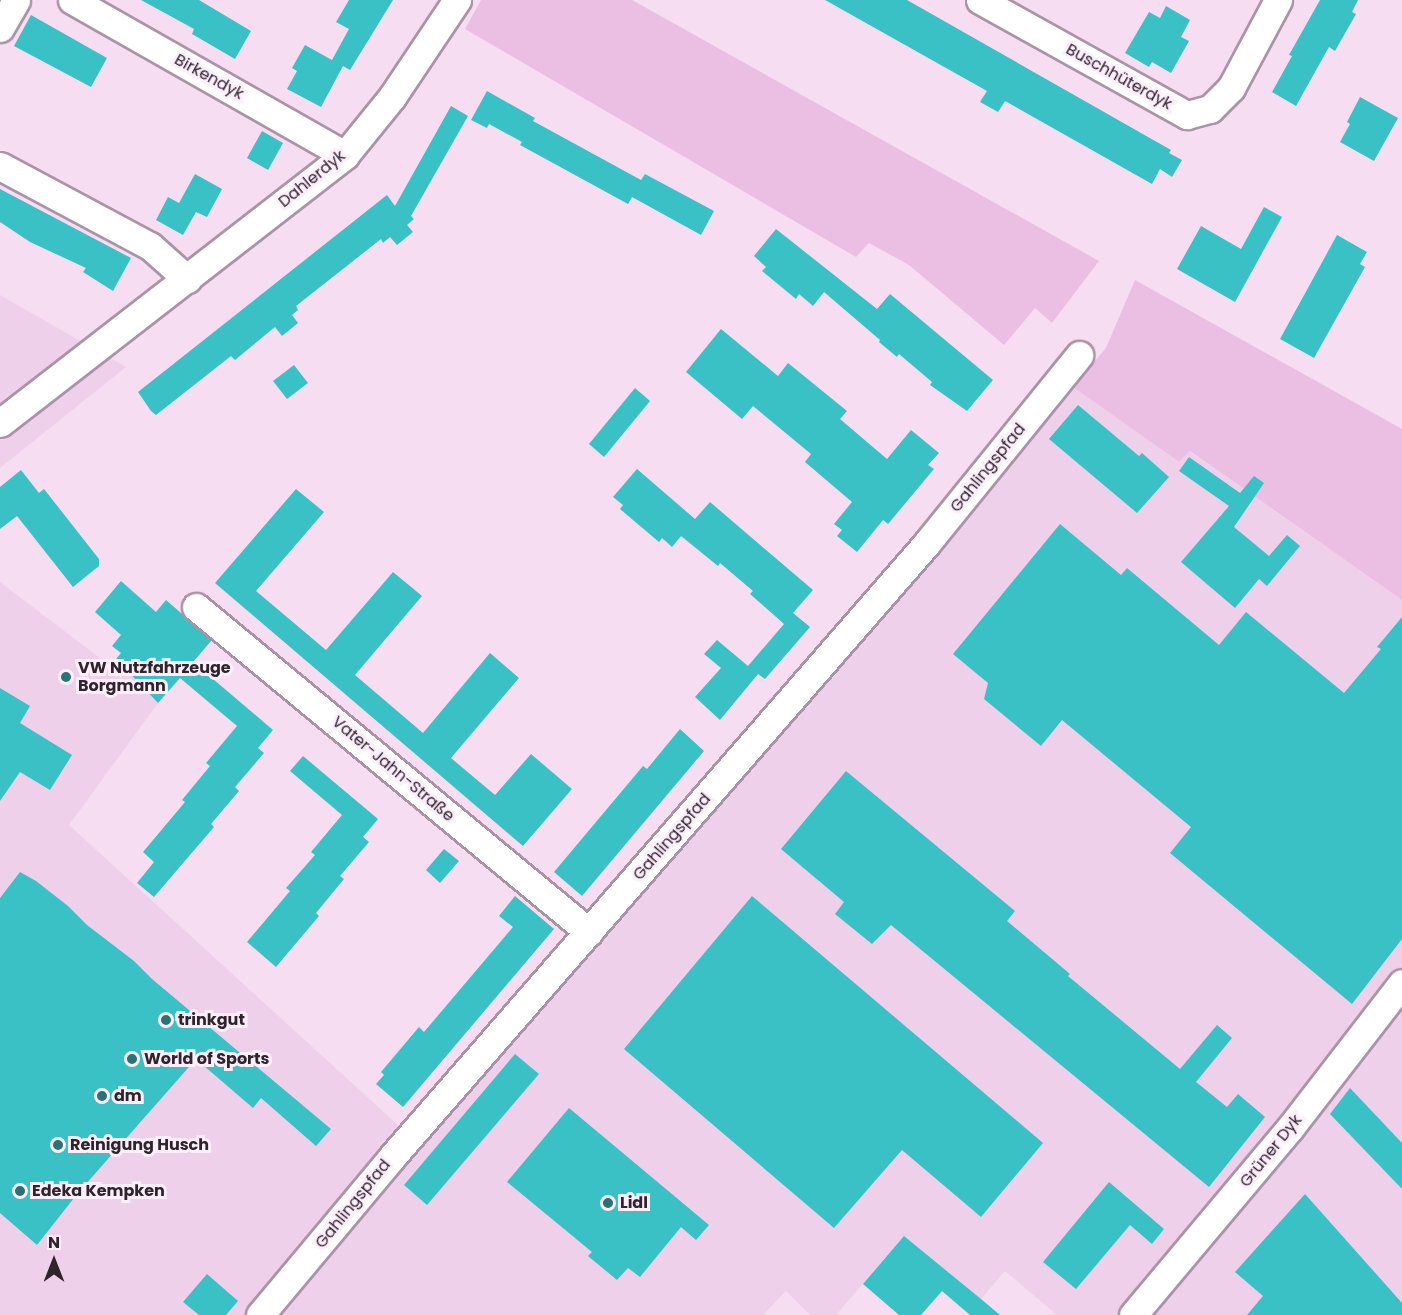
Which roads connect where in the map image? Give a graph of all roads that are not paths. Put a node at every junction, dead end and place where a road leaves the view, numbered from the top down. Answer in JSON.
{"nodes":[{"id":1,"x":16,"y":0,"type":"edge"},
{"id":2,"x":72,"y":0,"type":"edge"},
{"id":3,"x":457,"y":0,"type":"edge"},
{"id":4,"x":980,"y":0,"type":"edge"},
{"id":5,"x":1278,"y":0,"type":"edge"},
{"id":6,"x":0,"y":28,"type":"edge"},
{"id":7,"x":345,"y":155,"type":"junction"},
{"id":8,"x":0,"y":166,"type":"edge"},
{"id":9,"x":187,"y":279,"type":"junction"},
{"id":10,"x":1079,"y":355,"type":"dead end"},
{"id":11,"x":0,"y":423,"type":"edge"},
{"id":12,"x":196,"y":607,"type":"dead end"},
{"id":13,"x":588,"y":932,"type":"junction"},
{"id":14,"x":1402,"y":983,"type":"edge"},
{"id":15,"x":260,"y":1315,"type":"edge"},
{"id":16,"x":1133,"y":1315,"type":"edge"}],
"edges":[{"from":1,"to":6,"type":"street"},
{"from":2,"to":7,"type":"street","name":"Birkendyk"},
{"from":3,"to":7,"type":"street","name":"Dahlerdyk"},
{"from":4,"to":5,"type":"street","name":"Buschhüterdyk"},
{"from":7,"to":9,"type":"street","name":"Dahlerdyk"},
{"from":8,"to":9,"type":"street"},
{"from":9,"to":11,"type":"street","name":"Dahlerdyk"},
{"from":10,"to":13,"type":"street","name":"Gahlingspfad"},
{"from":12,"to":13,"type":"street","name":"Vater-Jahn-Straße"},
{"from":13,"to":15,"type":"street","name":"Gahlingspfad"},
{"from":14,"to":16,"type":"street","name":"Grüner Dyk"}]}
